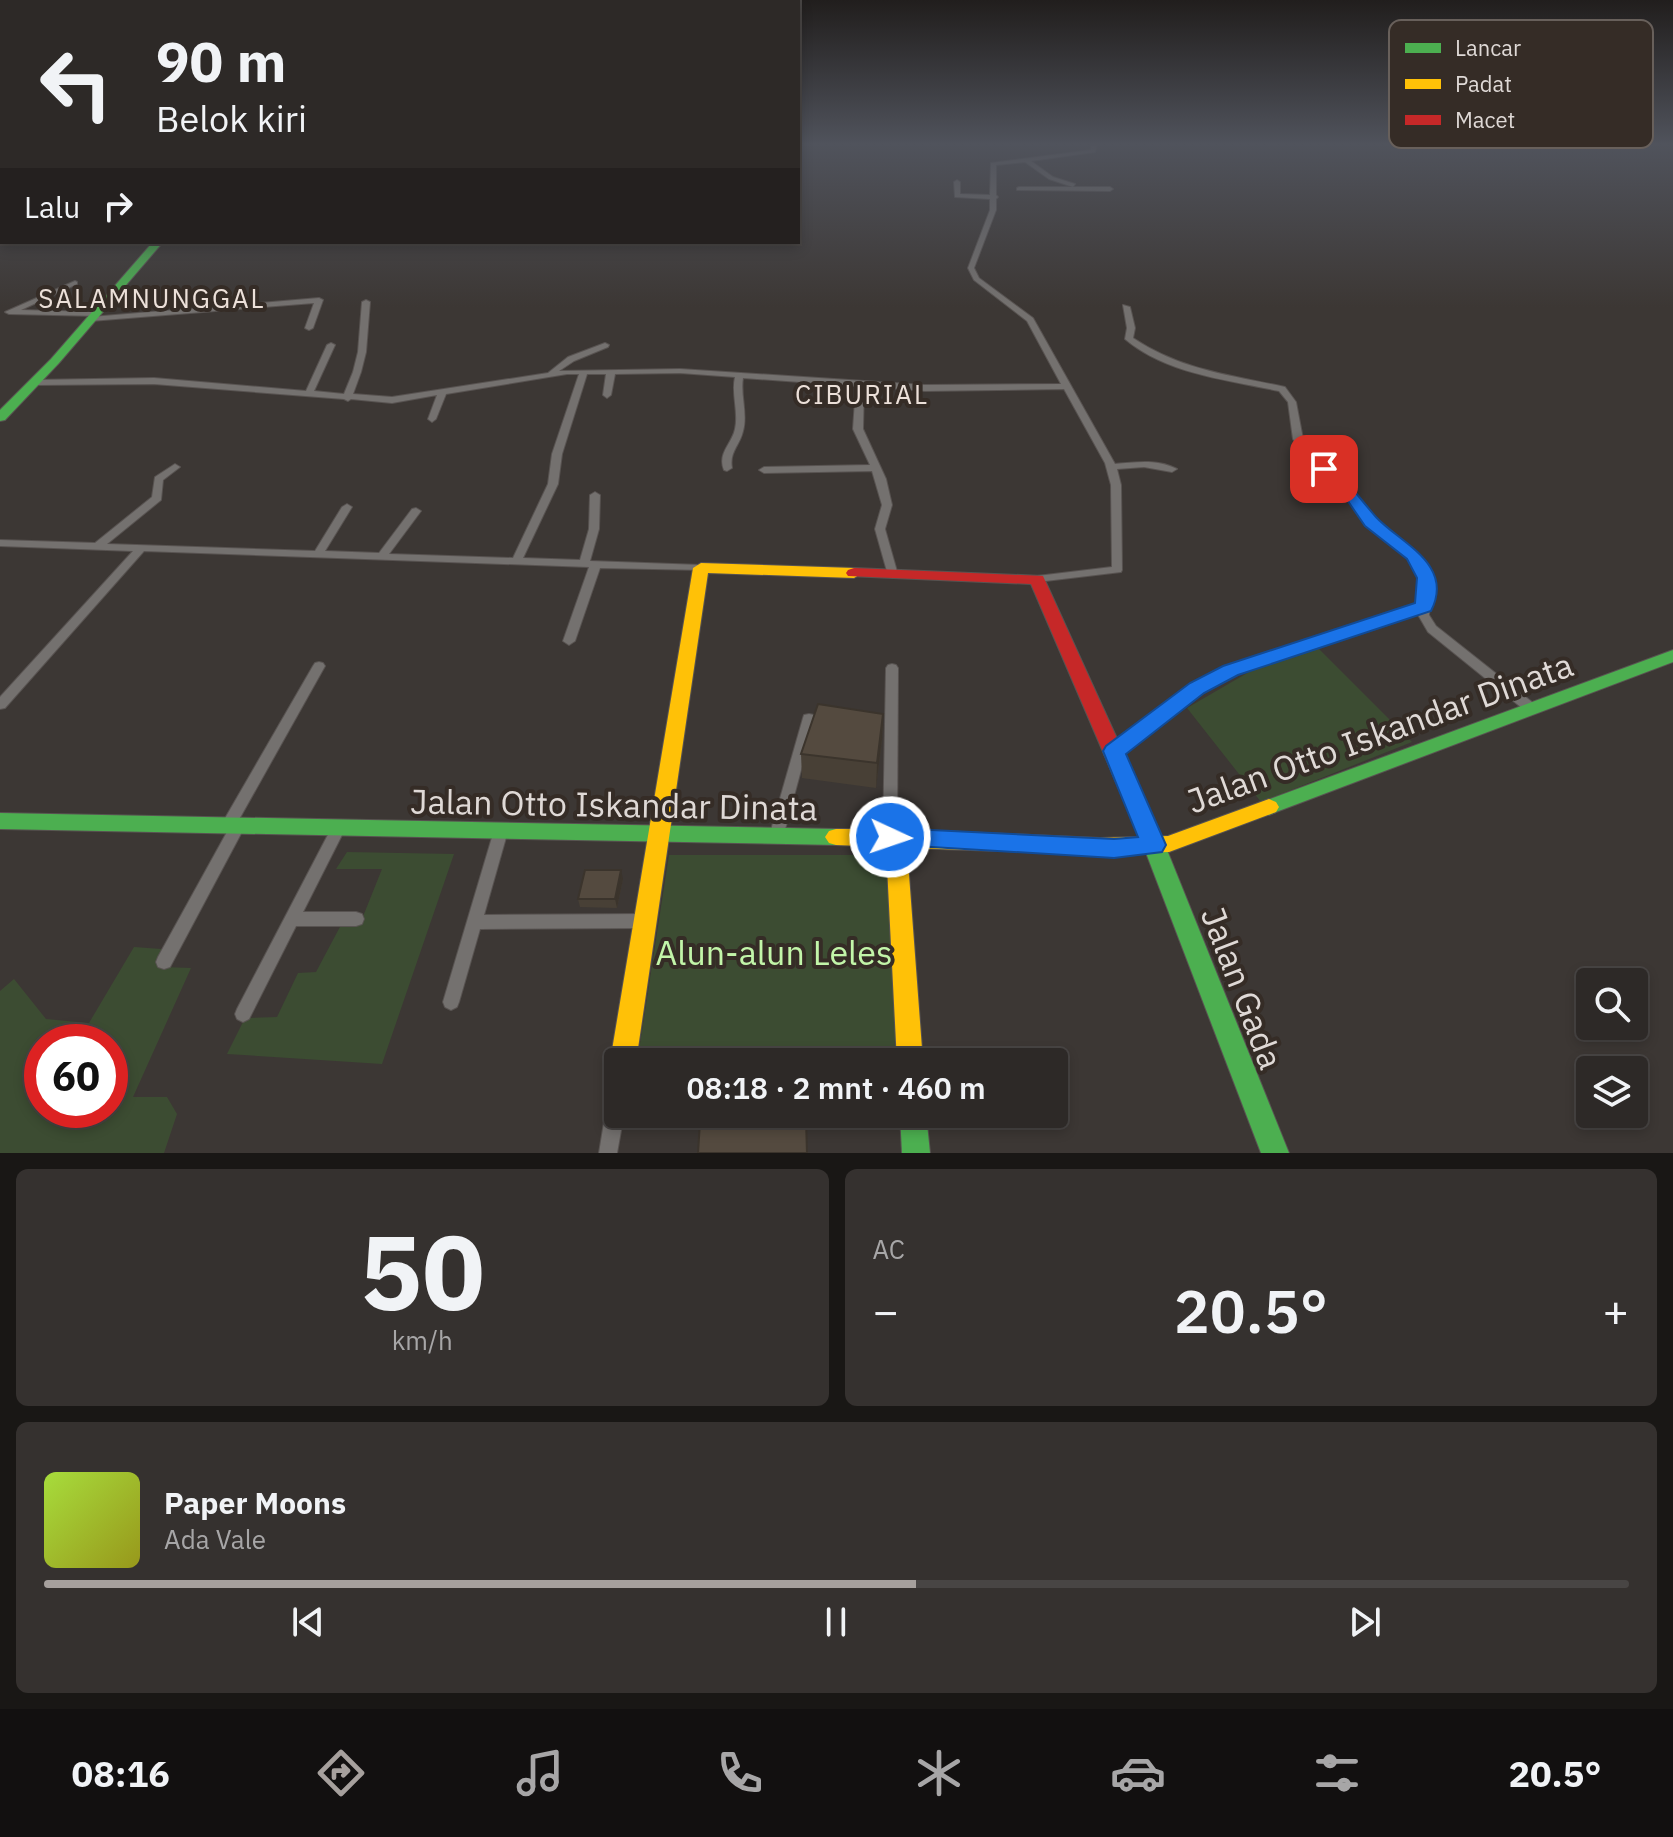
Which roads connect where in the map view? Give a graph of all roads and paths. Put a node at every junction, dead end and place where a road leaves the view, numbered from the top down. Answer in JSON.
{"nodes":[{"id":1,"x":995,"y":199,"type":"edge"},
{"id":2,"x":156,"y":244,"type":"edge"},
{"id":3,"x":75,"y":283,"type":"dead end"},
{"id":4,"x":366,"y":302,"type":"dead end"},
{"id":5,"x":1126,"y":307,"type":"dead end"},
{"id":6,"x":93,"y":317,"type":"junction"},
{"id":7,"x":309,"y":328,"type":"dead end"},
{"id":8,"x":331,"y":345,"type":"dead end"},
{"id":9,"x":605,"y":345,"type":"dead end"},
{"id":10,"x":611,"y":371,"type":"junction"},
{"id":11,"x":584,"y":372,"type":"junction"},
{"id":12,"x":551,"y":373,"type":"junction"},
{"id":13,"x":739,"y":376,"type":"junction"},
{"id":14,"x":35,"y":382,"type":"junction"},
{"id":15,"x":860,"y":384,"type":"junction"},
{"id":16,"x":1066,"y":386,"type":"junction"},
{"id":17,"x":309,"y":393,"type":"junction"},
{"id":18,"x":442,"y":394,"type":"junction"},
{"id":19,"x":607,"y":395,"type":"dead end"},
{"id":20,"x":348,"y":398,"type":"junction"},
{"id":21,"x":0,"y":417,"type":"edge"},
{"id":22,"x":432,"y":419,"type":"dead end"},
{"id":23,"x":175,"y":467,"type":"dead end"},
{"id":24,"x":1111,"y":467,"type":"junction"},
{"id":25,"x":727,"y":468,"type":"dead end"},
{"id":26,"x":876,"y":468,"type":"junction"},
{"id":27,"x":1172,"y":469,"type":"dead end"},
{"id":28,"x":764,"y":470,"type":"dead end"},
{"id":29,"x":595,"y":495,"type":"dead end"},
{"id":30,"x":347,"y":507,"type":"dead end"},
{"id":31,"x":416,"y":511,"type":"dead end"},
{"id":32,"x":0,"y":543,"type":"edge"},
{"id":33,"x":99,"y":545,"type":"junction"},
{"id":34,"x":142,"y":547,"type":"junction"},
{"id":35,"x":319,"y":553,"type":"junction"},
{"id":36,"x":382,"y":556,"type":"junction"},
{"id":37,"x":516,"y":562,"type":"junction"},
{"id":38,"x":590,"y":564,"type":"junction"},
{"id":39,"x":701,"y":568,"type":"junction"},
{"id":40,"x":893,"y":575,"type":"junction"},
{"id":41,"x":1037,"y":579,"type":"junction"},
{"id":42,"x":1424,"y":607,"type":"junction"},
{"id":43,"x":569,"y":641,"type":"dead end"},
{"id":44,"x":1673,"y":656,"type":"edge"},
{"id":45,"x":319,"y":666,"type":"dead end"},
{"id":46,"x":892,"y":668,"type":"dead end"},
{"id":47,"x":0,"y":705,"type":"edge"},
{"id":48,"x":1532,"y":709,"type":"junction"},
{"id":49,"x":809,"y":718,"type":"dead end"},
{"id":50,"x":1114,"y":751,"type":"junction"},
{"id":51,"x":0,"y":821,"type":"edge"},
{"id":52,"x":232,"y":827,"type":"junction"},
{"id":53,"x":337,"y":831,"type":"junction"},
{"id":54,"x":500,"y":834,"type":"junction"},
{"id":55,"x":776,"y":837,"type":"junction"},
{"id":56,"x":893,"y":837,"type":"junction"},
{"id":57,"x":659,"y":838,"type":"junction"},
{"id":58,"x":1154,"y":845,"type":"junction"},
{"id":59,"x":294,"y":919,"type":"junction"},
{"id":60,"x":356,"y":919,"type":"dead end"},
{"id":61,"x":646,"y":921,"type":"junction"},
{"id":62,"x":476,"y":922,"type":"junction"},
{"id":63,"x":164,"y":962,"type":"dead end"},
{"id":64,"x":451,"y":1002,"type":"dead end"},
{"id":65,"x":243,"y":1014,"type":"dead end"},
{"id":66,"x":625,"y":1048,"type":"edge"},
{"id":67,"x":909,"y":1048,"type":"edge"},
{"id":68,"x":612,"y":1128,"type":"edge"},
{"id":69,"x":914,"y":1128,"type":"edge"},
{"id":70,"x":608,"y":1153,"type":"edge"},
{"id":71,"x":916,"y":1153,"type":"edge"},
{"id":72,"x":1275,"y":1153,"type":"edge"}],
"edges":[{"from":1,"to":16,"type":"street"},
{"from":2,"to":6,"type":"street"},
{"from":3,"to":6,"type":"street"},
{"from":4,"to":20,"type":"street"},
{"from":5,"to":42,"type":"street"},
{"from":6,"to":7,"type":"street"},
{"from":6,"to":14,"type":"street"},
{"from":8,"to":17,"type":"street"},
{"from":9,"to":12,"type":"street"},
{"from":10,"to":11,"type":"street"},
{"from":10,"to":13,"type":"street"},
{"from":10,"to":19,"type":"street"},
{"from":11,"to":12,"type":"street"},
{"from":11,"to":37,"type":"street"},
{"from":12,"to":18,"type":"street"},
{"from":13,"to":15,"type":"street"},
{"from":13,"to":25,"type":"street"},
{"from":14,"to":17,"type":"street"},
{"from":14,"to":21,"type":"street"},
{"from":15,"to":16,"type":"street"},
{"from":15,"to":26,"type":"street"},
{"from":16,"to":24,"type":"street"},
{"from":17,"to":20,"type":"street"},
{"from":18,"to":20,"type":"street"},
{"from":18,"to":22,"type":"street"},
{"from":23,"to":33,"type":"street"},
{"from":24,"to":27,"type":"street"},
{"from":24,"to":41,"type":"street"},
{"from":26,"to":28,"type":"street"},
{"from":26,"to":40,"type":"street"},
{"from":29,"to":38,"type":"street"},
{"from":30,"to":35,"type":"street"},
{"from":31,"to":36,"type":"street"},
{"from":32,"to":33,"type":"street"},
{"from":33,"to":34,"type":"street"},
{"from":34,"to":35,"type":"street"},
{"from":34,"to":47,"type":"street"},
{"from":35,"to":36,"type":"street"},
{"from":36,"to":37,"type":"street"},
{"from":37,"to":38,"type":"street"},
{"from":38,"to":39,"type":"street"},
{"from":38,"to":43,"type":"street"},
{"from":39,"to":40,"type":"street"},
{"from":39,"to":57,"type":"street"},
{"from":40,"to":41,"type":"street"},
{"from":41,"to":50,"type":"street","name":"Jalan Gada"},
{"from":42,"to":48,"type":"street"},
{"from":42,"to":50,"type":"street"},
{"from":44,"to":48,"type":"street","name":"Jalan Otto Iskandar Dinata"},
{"from":45,"to":52,"type":"street"},
{"from":46,"to":56,"type":"street"},
{"from":48,"to":58,"type":"street","name":"Jalan Otto Iskandar Dinata"},
{"from":49,"to":55,"type":"street"},
{"from":50,"to":58,"type":"street","name":"Jalan Gada"},
{"from":51,"to":52,"type":"street","name":"Jalan Otto Iskandar Dinata"},
{"from":52,"to":53,"type":"street","name":"Jalan Otto Iskandar Dinata"},
{"from":52,"to":63,"type":"street"},
{"from":53,"to":54,"type":"street","name":"Jalan Otto Iskandar Dinata"},
{"from":53,"to":59,"type":"street"},
{"from":54,"to":57,"type":"street","name":"Jalan Otto Iskandar Dinata"},
{"from":54,"to":62,"type":"street"},
{"from":55,"to":56,"type":"street","name":"Jalan Otto Iskandar Dinata"},
{"from":55,"to":57,"type":"street","name":"Jalan Otto Iskandar Dinata"},
{"from":56,"to":58,"type":"street","name":"Jalan Otto Iskandar Dinata"},
{"from":56,"to":67,"type":"street"},
{"from":57,"to":61,"type":"street"},
{"from":58,"to":72,"type":"street","name":"Jalan Gada"},
{"from":59,"to":60,"type":"street"},
{"from":59,"to":65,"type":"street"},
{"from":61,"to":62,"type":"street"},
{"from":61,"to":66,"type":"street"},
{"from":62,"to":64,"type":"street"},
{"from":68,"to":70,"type":"street"},
{"from":69,"to":71,"type":"street"}]}
